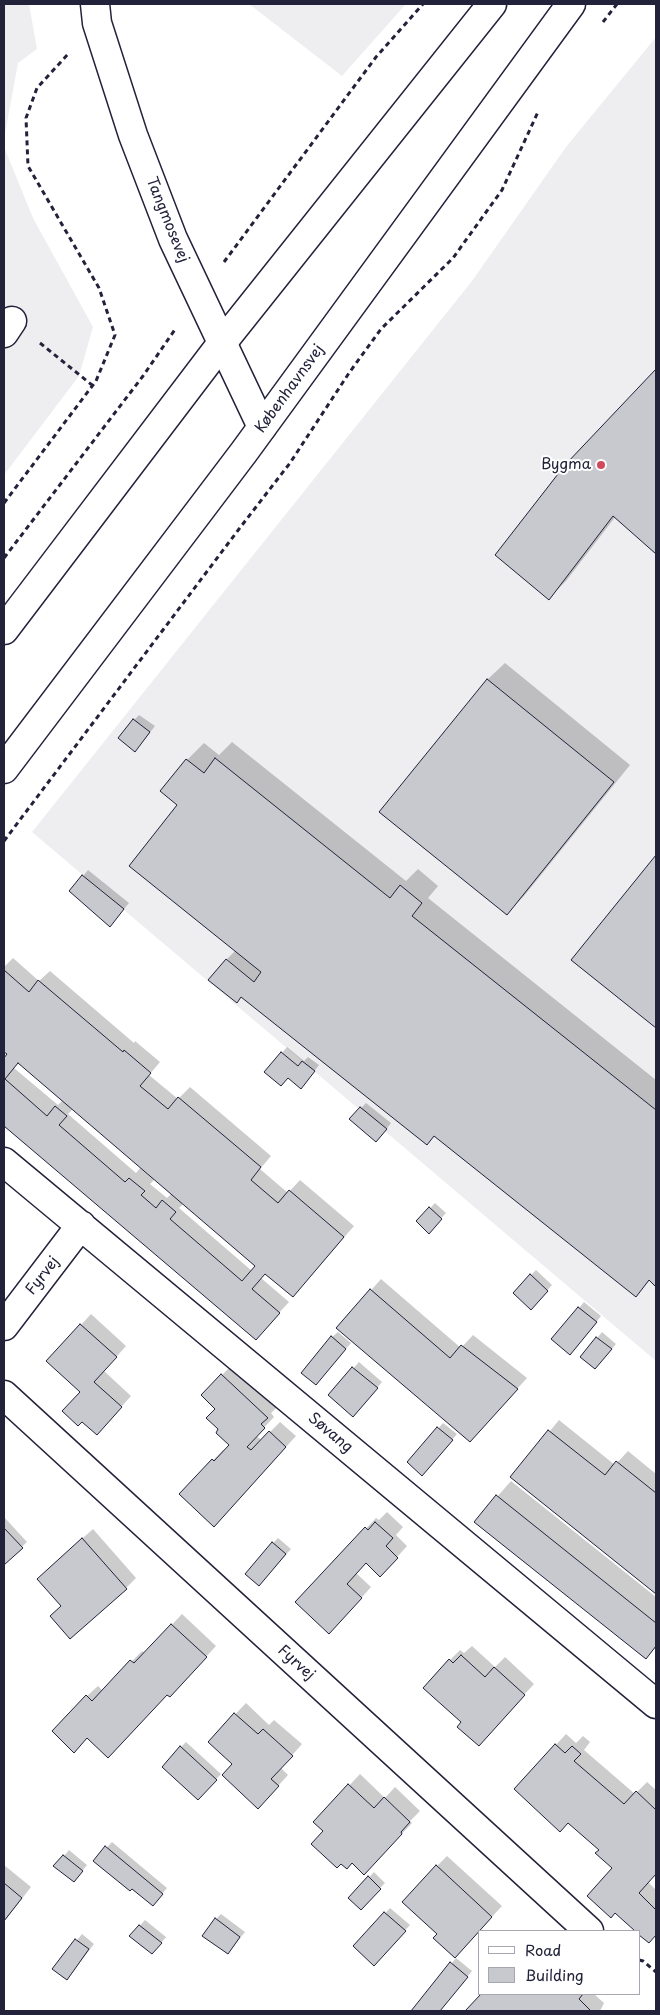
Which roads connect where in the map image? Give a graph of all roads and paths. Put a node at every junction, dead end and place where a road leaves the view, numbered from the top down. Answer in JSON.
{"nodes":[{"id":1,"x":492,"y":4,"type":"edge"},
{"id":2,"x":570,"y":4,"type":"edge"},
{"id":3,"x":618,"y":4,"type":"edge"},
{"id":4,"x":96,"y":14,"type":"edge"},
{"id":5,"x":599,"y":27,"type":"dead end"},
{"id":6,"x":541,"y":106,"type":"dead end"},
{"id":7,"x":8,"y":327,"type":"edge"},
{"id":8,"x":222,"y":343,"type":"junction"},
{"id":9,"x":92,"y":385,"type":"junction"},
{"id":10,"x":262,"y":427,"type":"junction"},
{"id":11,"x":4,"y":503,"type":"edge"},
{"id":12,"x":4,"y":630,"type":"edge"},
{"id":13,"x":4,"y":769,"type":"edge"},
{"id":14,"x":4,"y":841,"type":"edge"},
{"id":15,"x":4,"y":1162,"type":"edge"},
{"id":16,"x":81,"y":1225,"type":"junction"},
{"id":17,"x":4,"y":1326,"type":"edge"},
{"id":18,"x":4,"y":1395,"type":"edge"},
{"id":19,"x":656,"y":1704,"type":"edge"},
{"id":20,"x":588,"y":1930,"type":"edge"},
{"id":21,"x":640,"y":1960,"type":"edge"},
{"id":22,"x":656,"y":1972,"type":"edge"}],
"edges":[{"from":1,"to":8,"type":"street"},
{"from":2,"to":10,"type":"street","name":"Københavnsvej"},
{"from":3,"to":5,"type":"path"},
{"from":4,"to":8,"type":"street","name":"Tangmosevej"},
{"from":4,"to":9,"type":"path"},
{"from":6,"to":14,"type":"path"},
{"from":7,"to":9,"type":"path"},
{"from":8,"to":10,"type":"street","name":"Tangmosevej"},
{"from":8,"to":12,"type":"street"},
{"from":9,"to":11,"type":"path"},
{"from":10,"to":13,"type":"street","name":"Københavnsvej"},
{"from":15,"to":16,"type":"street","name":"Søvang"},
{"from":16,"to":17,"type":"street","name":"Fyrvej"},
{"from":16,"to":19,"type":"street","name":"Søvang"},
{"from":18,"to":20,"type":"street","name":"Fyrvej"},
{"from":21,"to":22,"type":"path"}]}
